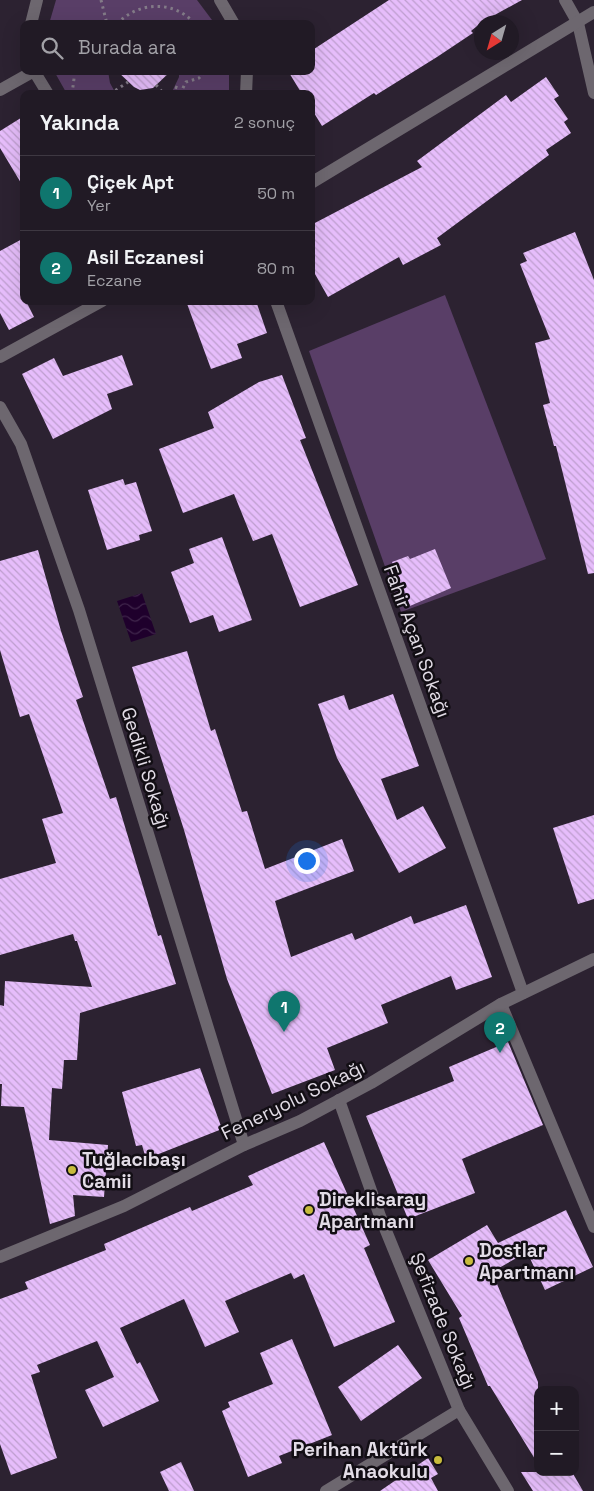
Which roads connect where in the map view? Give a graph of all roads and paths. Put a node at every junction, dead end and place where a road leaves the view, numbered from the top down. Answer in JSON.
{"nodes":[{"id":1,"x":37,"y":0,"type":"edge"},
{"id":2,"x":101,"y":0,"type":"edge"},
{"id":3,"x":220,"y":0,"type":"edge"},
{"id":4,"x":565,"y":0,"type":"edge"},
{"id":5,"x":594,"y":12,"type":"edge"},
{"id":6,"x":33,"y":20,"type":"edge"},
{"id":7,"x":106,"y":20,"type":"edge"},
{"id":8,"x":122,"y":20,"type":"edge"},
{"id":9,"x":191,"y":20,"type":"edge"},
{"id":10,"x":232,"y":20,"type":"edge"},
{"id":11,"x":578,"y":23,"type":"junction"},
{"id":12,"x":27,"y":75,"type":"edge"},
{"id":13,"x":36,"y":75,"type":"edge"},
{"id":14,"x":74,"y":75,"type":"edge"},
{"id":15,"x":202,"y":75,"type":"edge"},
{"id":16,"x":247,"y":75,"type":"edge"},
{"id":17,"x":128,"y":82,"type":"dead end"},
{"id":18,"x":156,"y":84,"type":"dead end"},
{"id":19,"x":175,"y":87,"type":"dead end"},
{"id":20,"x":0,"y":90,"type":"edge"},
{"id":21,"x":46,"y":90,"type":"edge"},
{"id":22,"x":73,"y":90,"type":"edge"},
{"id":23,"x":116,"y":90,"type":"edge"},
{"id":24,"x":161,"y":90,"type":"edge"},
{"id":25,"x":179,"y":90,"type":"edge"},
{"id":26,"x":182,"y":90,"type":"edge"},
{"id":27,"x":246,"y":90,"type":"edge"},
{"id":28,"x":594,"y":93,"type":"edge"},
{"id":29,"x":315,"y":181,"type":"edge"},
{"id":30,"x":95,"y":305,"type":"edge"},
{"id":31,"x":277,"y":305,"type":"edge"},
{"id":32,"x":0,"y":357,"type":"edge"},
{"id":33,"x":0,"y":406,"type":"edge"},
{"id":34,"x":594,"y":959,"type":"edge"},
{"id":35,"x":523,"y":993,"type":"junction"},
{"id":36,"x":501,"y":1004,"type":"junction"},
{"id":37,"x":339,"y":1100,"type":"junction"},
{"id":38,"x":244,"y":1145,"type":"junction"},
{"id":39,"x":594,"y":1227,"type":"edge"},
{"id":40,"x":0,"y":1257,"type":"edge"},
{"id":41,"x":459,"y":1410,"type":"junction"},
{"id":42,"x":326,"y":1491,"type":"edge"},
{"id":43,"x":508,"y":1491,"type":"edge"}],
"edges":[{"from":1,"to":6,"type":"street"},
{"from":2,"to":7,"type":"path"},
{"from":3,"to":10,"type":"street"},
{"from":4,"to":11,"type":"street"},
{"from":5,"to":11,"type":"street"},
{"from":8,"to":9,"type":"path"},
{"from":11,"to":28,"type":"street"},
{"from":11,"to":29,"type":"street"},
{"from":12,"to":20,"type":"street"},
{"from":13,"to":21,"type":"street"},
{"from":14,"to":22,"type":"path"},
{"from":15,"to":26,"type":"path"},
{"from":16,"to":27,"type":"street"},
{"from":17,"to":23,"type":"path"},
{"from":18,"to":24,"type":"path"},
{"from":19,"to":25,"type":"path"},
{"from":30,"to":32,"type":"street"},
{"from":31,"to":35,"type":"street","name":"Fahir Açan Sokağı"},
{"from":33,"to":38,"type":"street","name":"Gedikli Sokağı"},
{"from":34,"to":35,"type":"street","name":"Feneryolu Sokağı"},
{"from":35,"to":36,"type":"street","name":"Feneryolu Sokağı"},
{"from":36,"to":37,"type":"street","name":"Feneryolu Sokağı"},
{"from":36,"to":39,"type":"street"},
{"from":37,"to":38,"type":"street","name":"Feneryolu Sokağı"},
{"from":37,"to":41,"type":"street","name":"Şefizade Sokağı"},
{"from":38,"to":40,"type":"street","name":"Feneryolu Sokağı"},
{"from":41,"to":42,"type":"street"},
{"from":41,"to":43,"type":"street","name":"Şefizade Sokağı"}]}
